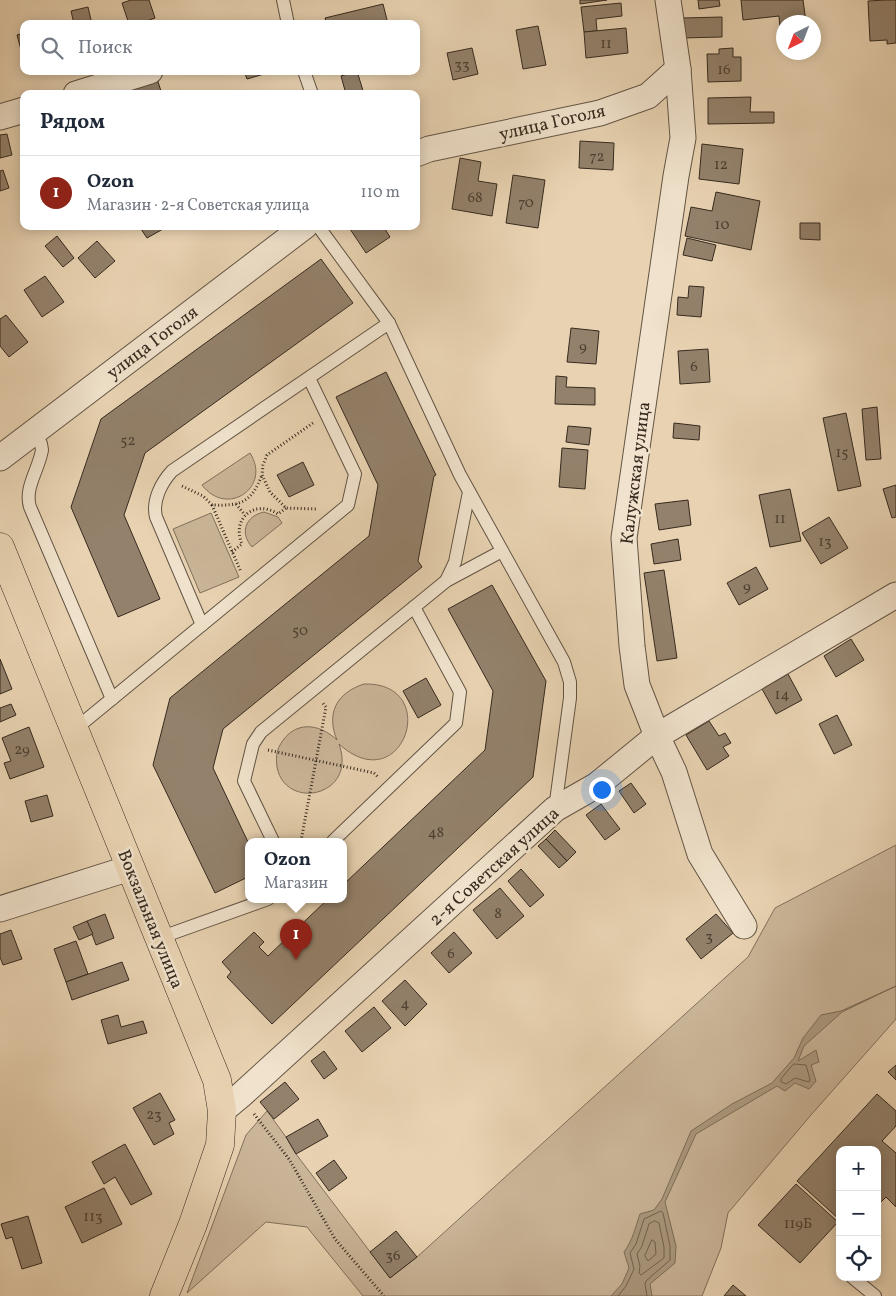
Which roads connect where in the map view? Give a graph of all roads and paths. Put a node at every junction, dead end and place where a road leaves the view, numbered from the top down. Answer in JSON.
{"nodes":[{"id":1,"x":282,"y":0,"type":"edge"},
{"id":2,"x":668,"y":0,"type":"edge"},
{"id":3,"x":287,"y":20,"type":"edge"},
{"id":4,"x":678,"y":69,"type":"junction"},
{"id":5,"x":137,"y":75,"type":"edge"},
{"id":6,"x":305,"y":75,"type":"edge"},
{"id":7,"x":89,"y":90,"type":"edge"},
{"id":8,"x":311,"y":90,"type":"edge"},
{"id":9,"x":20,"y":111,"type":"edge"},
{"id":10,"x":0,"y":117,"type":"edge"},
{"id":11,"x":420,"y":152,"type":"edge"},
{"id":12,"x":300,"y":230,"type":"edge"},
{"id":13,"x":321,"y":230,"type":"edge"},
{"id":14,"x":389,"y":323,"type":"junction"},
{"id":15,"x":309,"y":378,"type":"junction"},
{"id":16,"x":326,"y":414,"type":"junction"},
{"id":17,"x":35,"y":431,"type":"junction"},
{"id":18,"x":0,"y":458,"type":"edge"},
{"id":19,"x":262,"y":475,"type":"junction"},
{"id":20,"x":165,"y":478,"type":"junction"},
{"id":21,"x":469,"y":492,"type":"junction"},
{"id":22,"x":236,"y":504,"type":"junction"},
{"id":23,"x":323,"y":504,"type":"dead end"},
{"id":24,"x":212,"y":505,"type":"junction"},
{"id":25,"x":286,"y":508,"type":"junction"},
{"id":26,"x":245,"y":516,"type":"junction"},
{"id":27,"x":0,"y":547,"type":"edge"},
{"id":28,"x":502,"y":551,"type":"junction"},
{"id":29,"x":232,"y":552,"type":"junction"},
{"id":30,"x":446,"y":581,"type":"junction"},
{"id":31,"x":248,"y":588,"type":"junction"},
{"id":32,"x":896,"y":595,"type":"edge"},
{"id":33,"x":414,"y":607,"type":"junction"},
{"id":34,"x":202,"y":625,"type":"junction"},
{"id":35,"x":312,"y":690,"type":"junction"},
{"id":36,"x":112,"y":699,"type":"junction"},
{"id":37,"x":74,"y":730,"type":"junction"},
{"id":38,"x":657,"y":736,"type":"junction"},
{"id":39,"x":252,"y":746,"type":"junction"},
{"id":40,"x":316,"y":760,"type":"junction"},
{"id":41,"x":388,"y":788,"type":"junction"},
{"id":42,"x":555,"y":809,"type":"junction"},
{"id":43,"x":272,"y":838,"type":"edge"},
{"id":44,"x":302,"y":838,"type":"edge"},
{"id":45,"x":336,"y":838,"type":"edge"},
{"id":46,"x":130,"y":868,"type":"junction"},
{"id":47,"x":257,"y":903,"type":"edge"},
{"id":48,"x":0,"y":909,"type":"edge"},
{"id":49,"x":744,"y":926,"type":"dead end"},
{"id":50,"x":159,"y":938,"type":"junction"},
{"id":51,"x":231,"y":1104,"type":"junction"},
{"id":52,"x":857,"y":1281,"type":"edge"},
{"id":53,"x":164,"y":1296,"type":"edge"},
{"id":54,"x":384,"y":1296,"type":"edge"},
{"id":55,"x":875,"y":1296,"type":"edge"}],
"edges":[{"from":1,"to":3,"type":"lane"},
{"from":2,"to":4,"type":"street","name":"Калужская улица"},
{"from":4,"to":11,"type":"street","name":"улица Гоголя"},
{"from":4,"to":38,"type":"street","name":"Калужская улица"},
{"from":5,"to":7,"type":"street"},
{"from":6,"to":8,"type":"lane"},
{"from":9,"to":10,"type":"street"},
{"from":12,"to":17,"type":"street","name":"улица Гоголя"},
{"from":13,"to":14,"type":"lane"},
{"from":14,"to":15,"type":"lane"},
{"from":14,"to":21,"type":"lane"},
{"from":15,"to":16,"type":"lane"},
{"from":15,"to":20,"type":"lane"},
{"from":16,"to":19,"type":"path"},
{"from":16,"to":31,"type":"lane"},
{"from":17,"to":18,"type":"street","name":"улица Гоголя"},
{"from":17,"to":36,"type":"lane"},
{"from":19,"to":22,"type":"path"},
{"from":19,"to":25,"type":"path"},
{"from":20,"to":24,"type":"path"},
{"from":20,"to":34,"type":"lane"},
{"from":21,"to":28,"type":"lane"},
{"from":21,"to":30,"type":"lane"},
{"from":22,"to":24,"type":"path"},
{"from":22,"to":26,"type":"path"},
{"from":23,"to":25,"type":"path"},
{"from":24,"to":29,"type":"path"},
{"from":25,"to":26,"type":"path"},
{"from":26,"to":29,"type":"path"},
{"from":27,"to":37,"type":"main road","name":"Вокзальная улица"},
{"from":28,"to":30,"type":"lane"},
{"from":28,"to":42,"type":"lane"},
{"from":29,"to":31,"type":"path"},
{"from":30,"to":33,"type":"lane"},
{"from":31,"to":34,"type":"lane"},
{"from":32,"to":38,"type":"street","name":"2-я Советская улица"},
{"from":33,"to":35,"type":"lane"},
{"from":33,"to":41,"type":"lane"},
{"from":34,"to":36,"type":"lane"},
{"from":35,"to":39,"type":"lane"},
{"from":35,"to":40,"type":"path"},
{"from":36,"to":37,"type":"lane"},
{"from":37,"to":46,"type":"main road","name":"Вокзальная улица"},
{"from":38,"to":42,"type":"street","name":"2-я Советская улица"},
{"from":38,"to":49,"type":"street","name":"Калужская улица"},
{"from":39,"to":40,"type":"path"},
{"from":39,"to":43,"type":"lane"},
{"from":40,"to":41,"type":"path"},
{"from":40,"to":44,"type":"path"},
{"from":41,"to":45,"type":"lane"},
{"from":42,"to":51,"type":"street","name":"2-я Советская улица"},
{"from":46,"to":48,"type":"street"},
{"from":46,"to":50,"type":"main road","name":"Вокзальная улица"},
{"from":47,"to":50,"type":"lane"},
{"from":50,"to":51,"type":"main road","name":"Вокзальная улица"},
{"from":51,"to":53,"type":"main road","name":"Вокзальная улица"},
{"from":51,"to":54,"type":"path"},
{"from":52,"to":55,"type":"lane"}]}
